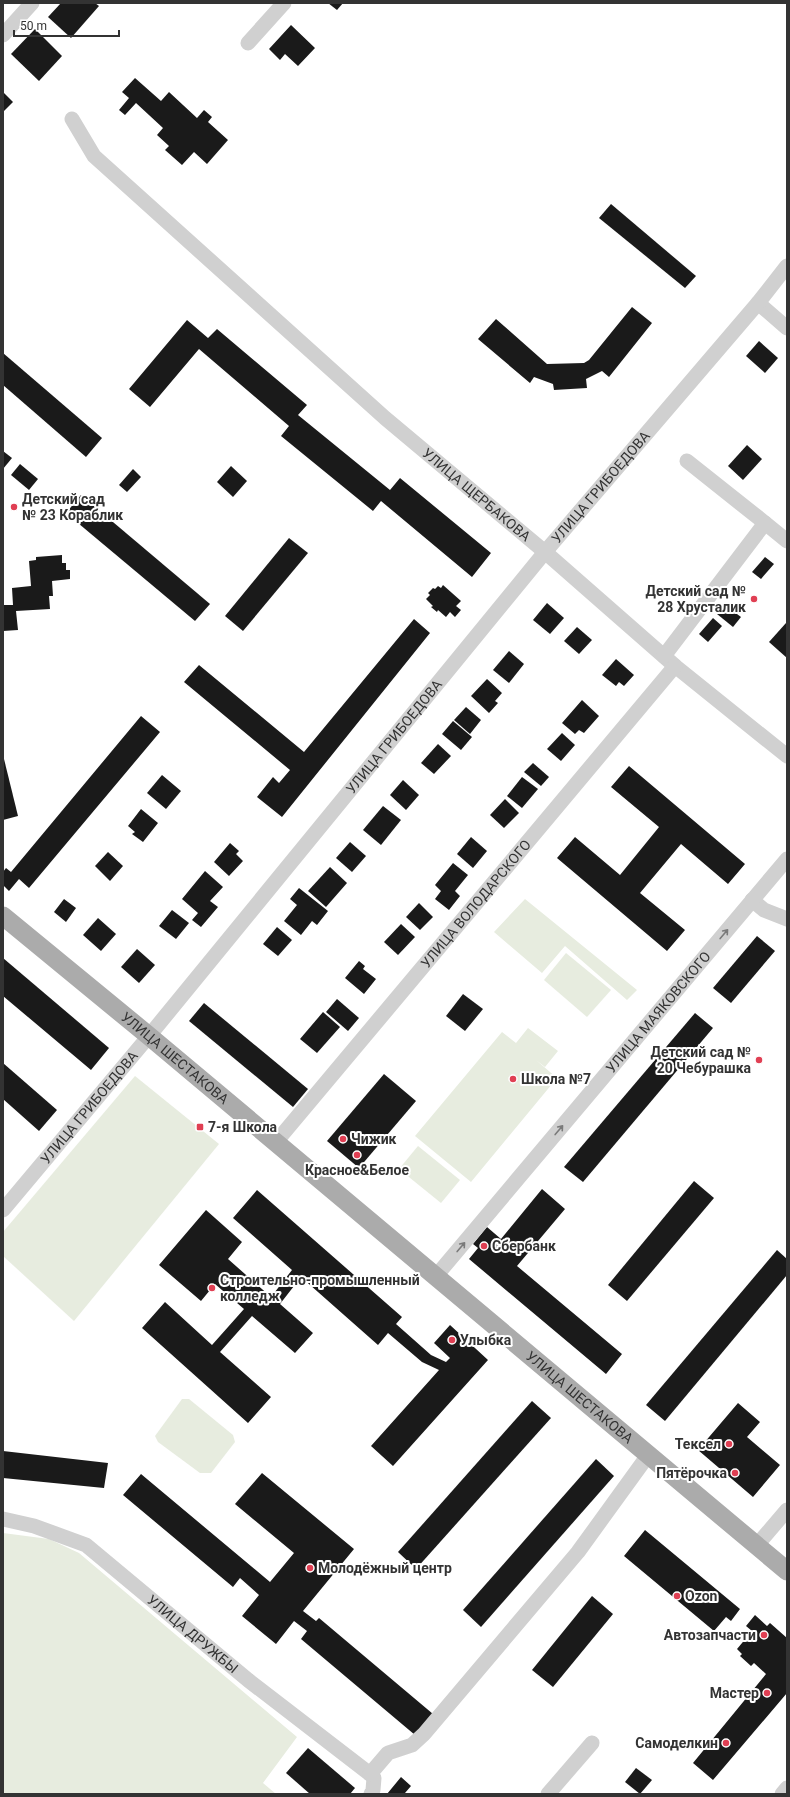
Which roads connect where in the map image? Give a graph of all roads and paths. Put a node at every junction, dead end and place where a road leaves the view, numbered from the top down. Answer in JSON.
{"nodes":[{"id":1,"x":32,"y":3,"type":"edge"},
{"id":2,"x":284,"y":3,"type":"edge"},
{"id":3,"x":3,"y":35,"type":"edge"},
{"id":4,"x":248,"y":43,"type":"dead end"},
{"id":5,"x":72,"y":119,"type":"dead end"},
{"id":6,"x":787,"y":266,"type":"edge"},
{"id":7,"x":758,"y":302,"type":"junction"},
{"id":8,"x":787,"y":328,"type":"edge"},
{"id":9,"x":687,"y":461,"type":"dead end"},
{"id":10,"x":765,"y":523,"type":"junction"},
{"id":11,"x":787,"y":541,"type":"edge"},
{"id":12,"x":545,"y":552,"type":"junction"},
{"id":13,"x":669,"y":661,"type":"junction"},
{"id":14,"x":787,"y":756,"type":"edge"},
{"id":15,"x":787,"y":859,"type":"edge"},
{"id":16,"x":752,"y":900,"type":"junction"},
{"id":17,"x":3,"y":916,"type":"edge"},
{"id":18,"x":787,"y":919,"type":"edge"},
{"id":19,"x":149,"y":1036,"type":"junction"},
{"id":20,"x":276,"y":1142,"type":"junction"},
{"id":21,"x":3,"y":1210,"type":"edge"},
{"id":22,"x":436,"y":1276,"type":"junction"},
{"id":23,"x":649,"y":1454,"type":"junction"},
{"id":24,"x":787,"y":1510,"type":"edge"},
{"id":25,"x":3,"y":1519,"type":"edge"},
{"id":26,"x":757,"y":1545,"type":"junction"},
{"id":27,"x":787,"y":1571,"type":"edge"},
{"id":28,"x":592,"y":1743,"type":"dead end"},
{"id":29,"x":370,"y":1774,"type":"junction"},
{"id":30,"x":787,"y":1788,"type":"edge"},
{"id":31,"x":371,"y":1794,"type":"edge"},
{"id":32,"x":548,"y":1794,"type":"edge"},
{"id":33,"x":782,"y":1794,"type":"edge"}],
"edges":[{"from":1,"to":3,"type":"street"},
{"from":2,"to":4,"type":"street"},
{"from":5,"to":12,"type":"street","name":"УЛИЦА ЩЕРБАКОВА"},
{"from":6,"to":7,"type":"street","name":"УЛИЦА ГРИБОЕДОВА"},
{"from":7,"to":8,"type":"street"},
{"from":7,"to":12,"type":"street","name":"УЛИЦА ГРИБОЕДОВА"},
{"from":9,"to":10,"type":"street"},
{"from":10,"to":11,"type":"street"},
{"from":10,"to":13,"type":"street","name":"УЛИЦА ВОЛОДАРСКОГО"},
{"from":12,"to":13,"type":"street","name":"УЛИЦА ЩЕРБАКОВА"},
{"from":12,"to":19,"type":"street","name":"УЛИЦА ГРИБОЕДОВА"},
{"from":13,"to":14,"type":"street","name":"УЛИЦА ЩЕРБАКОВА"},
{"from":13,"to":20,"type":"street","name":"УЛИЦА ВОЛОДАРСКОГО"},
{"from":15,"to":16,"type":"street","name":"УЛИЦА МАЯКОВСКОГО"},
{"from":16,"to":18,"type":"street"},
{"from":22,"to":16,"type":"street","name":"УЛИЦА МАЯКОВСКОГО","one_way":true},
{"from":17,"to":19,"type":"main road","name":"УЛИЦА ШЕСТАКОВА"},
{"from":19,"to":20,"type":"main road","name":"УЛИЦА ШЕСТАКОВА"},
{"from":19,"to":21,"type":"street","name":"УЛИЦА ГРИБОЕДОВА"},
{"from":20,"to":22,"type":"main road","name":"УЛИЦА ШЕСТАКОВА"},
{"from":22,"to":23,"type":"main road","name":"УЛИЦА ШЕСТАКОВА"},
{"from":23,"to":26,"type":"main road","name":"УЛИЦА ШЕСТАКОВА"},
{"from":23,"to":29,"type":"street"},
{"from":24,"to":26,"type":"street"},
{"from":25,"to":29,"type":"street","name":"УЛИЦА ДРУЖБЫ"},
{"from":26,"to":27,"type":"main road","name":"УЛИЦА ШЕСТАКОВА"},
{"from":28,"to":32,"type":"street"},
{"from":29,"to":31,"type":"street"},
{"from":30,"to":33,"type":"street"}]}
